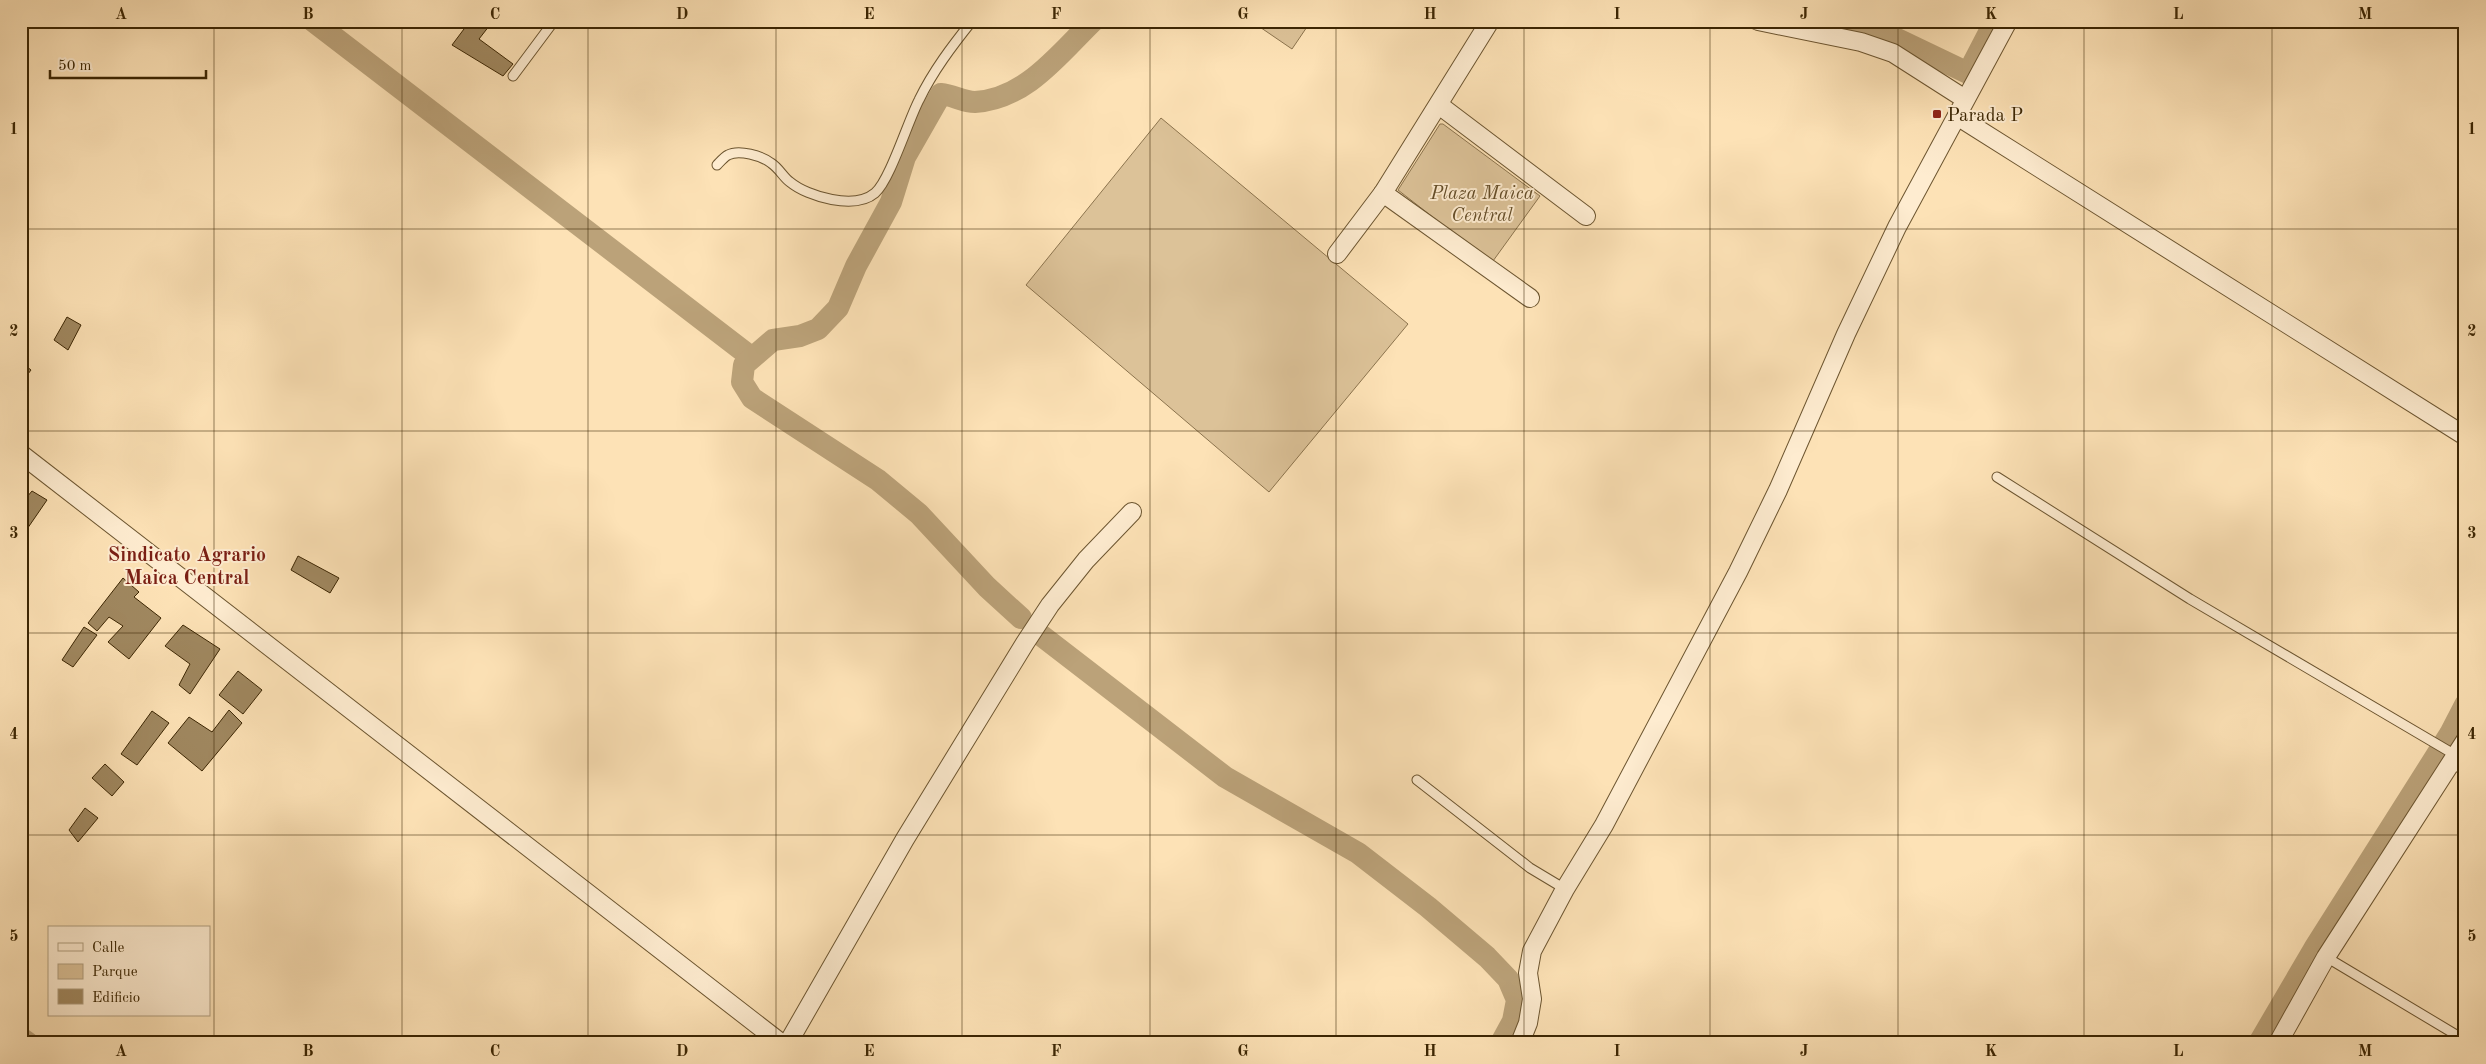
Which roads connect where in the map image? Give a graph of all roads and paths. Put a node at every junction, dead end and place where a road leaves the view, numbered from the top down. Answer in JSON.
{"nodes":[{"id":1,"x":554,"y":21,"type":"edge"},
{"id":2,"x":972,"y":21,"type":"edge"},
{"id":3,"x":1490,"y":21,"type":"edge"},
{"id":4,"x":1758,"y":21,"type":"edge"},
{"id":5,"x":2008,"y":21,"type":"edge"},
{"id":6,"x":513,"y":76,"type":"dead end"},
{"id":7,"x":1965,"y":99,"type":"junction"},
{"id":8,"x":1439,"y":105,"type":"junction"},
{"id":9,"x":1957,"y":116,"type":"junction"},
{"id":10,"x":717,"y":165,"type":"dead end"},
{"id":11,"x":1383,"y":193,"type":"junction"},
{"id":12,"x":1586,"y":216,"type":"dead end"},
{"id":13,"x":1337,"y":254,"type":"dead end"},
{"id":14,"x":1530,"y":298,"type":"dead end"},
{"id":15,"x":2465,"y":436,"type":"edge"},
{"id":16,"x":21,"y":454,"type":"edge"},
{"id":17,"x":1997,"y":477,"type":"dead end"},
{"id":18,"x":1132,"y":512,"type":"dead end"},
{"id":19,"x":2459,"y":758,"type":"edge"},
{"id":20,"x":1417,"y":780,"type":"dead end"},
{"id":21,"x":1565,"y":889,"type":"junction"},
{"id":22,"x":2326,"y":957,"type":"junction"},
{"id":23,"x":2458,"y":1036,"type":"dead end"},
{"id":24,"x":2280,"y":1041,"type":"edge"},
{"id":25,"x":781,"y":1043,"type":"edge"},
{"id":26,"x":788,"y":1043,"type":"edge"},
{"id":27,"x":1520,"y":1043,"type":"edge"}],
"edges":[{"from":1,"to":6,"type":"lane"},
{"from":2,"to":10,"type":"lane"},
{"from":3,"to":8,"type":"street"},
{"from":4,"to":7,"type":"street"},
{"from":5,"to":7,"type":"street"},
{"from":7,"to":9,"type":"street"},
{"from":8,"to":11,"type":"street"},
{"from":8,"to":12,"type":"street"},
{"from":9,"to":15,"type":"street"},
{"from":9,"to":21,"type":"street"},
{"from":11,"to":13,"type":"street"},
{"from":11,"to":14,"type":"street"},
{"from":16,"to":25,"type":"street"},
{"from":17,"to":19,"type":"lane"},
{"from":18,"to":26,"type":"street"},
{"from":19,"to":22,"type":"street"},
{"from":20,"to":21,"type":"lane"},
{"from":21,"to":27,"type":"street"},
{"from":22,"to":23,"type":"lane"},
{"from":22,"to":24,"type":"street"}]}
